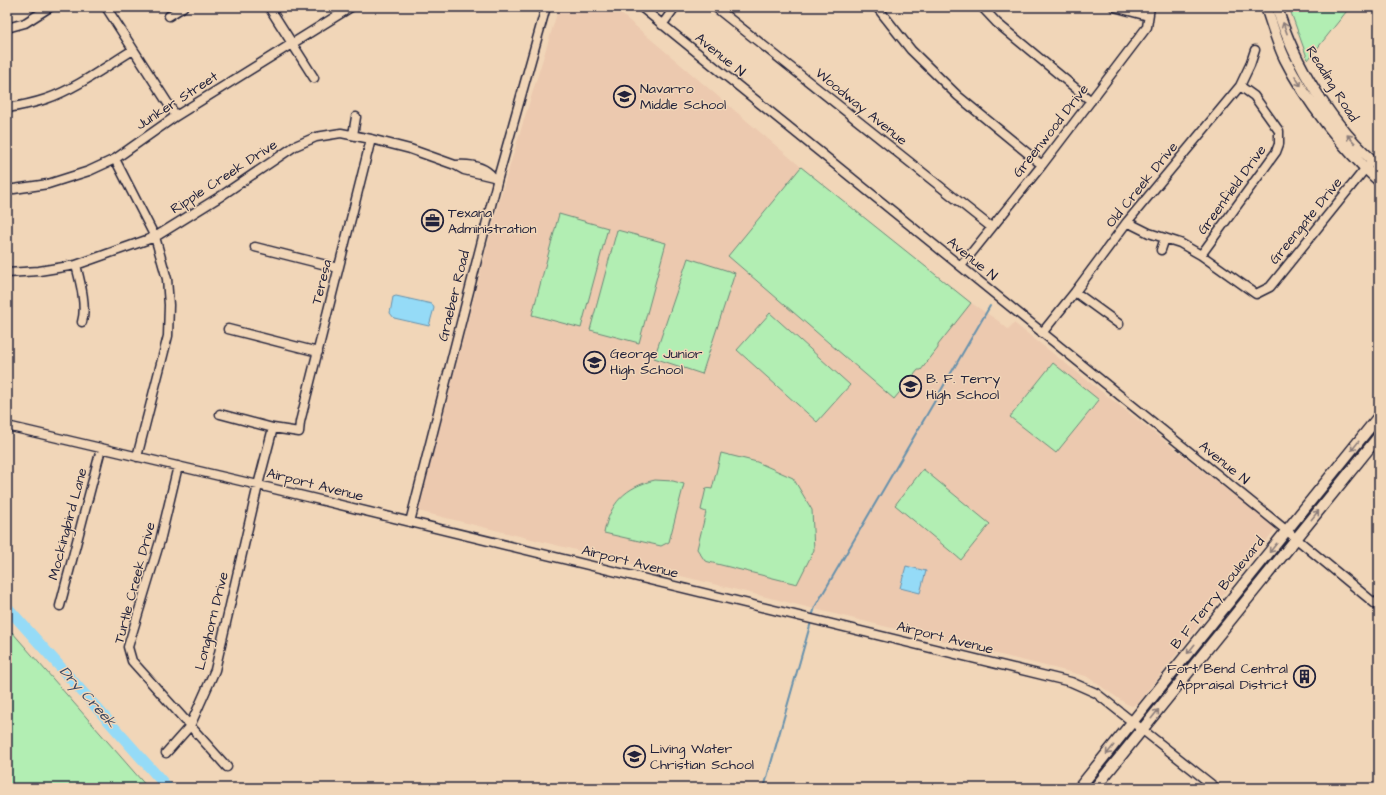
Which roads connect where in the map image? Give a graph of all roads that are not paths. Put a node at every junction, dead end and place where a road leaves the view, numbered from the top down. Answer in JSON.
{"nodes":[{"id":1,"x":50,"y":7,"type":"edge"},
{"id":2,"x":106,"y":7,"type":"edge"},
{"id":3,"x":183,"y":7,"type":"edge"},
{"id":4,"x":269,"y":7,"type":"edge"},
{"id":5,"x":351,"y":7,"type":"edge"},
{"id":6,"x":546,"y":7,"type":"edge"},
{"id":7,"x":641,"y":7,"type":"edge"},
{"id":8,"x":675,"y":7,"type":"edge"},
{"id":9,"x":715,"y":7,"type":"edge"},
{"id":10,"x":877,"y":7,"type":"edge"},
{"id":11,"x":982,"y":7,"type":"edge"},
{"id":12,"x":1114,"y":7,"type":"edge"},
{"id":13,"x":1150,"y":7,"type":"edge"},
{"id":14,"x":1266,"y":7,"type":"edge"},
{"id":15,"x":1277,"y":7,"type":"edge"},
{"id":16,"x":169,"y":16,"type":"dead end"},
{"id":17,"x":1148,"y":16,"type":"junction"},
{"id":18,"x":662,"y":25,"type":"junction"},
{"id":19,"x":7,"y":28,"type":"edge"},
{"id":20,"x":292,"y":44,"type":"junction"},
{"id":21,"x":133,"y":50,"type":"junction"},
{"id":22,"x":1254,"y":50,"type":"dead end"},
{"id":23,"x":314,"y":78,"type":"dead end"},
{"id":24,"x":1240,"y":86,"type":"junction"},
{"id":25,"x":1091,"y":101,"type":"junction"},
{"id":26,"x":7,"y":108,"type":"edge"},
{"id":27,"x":176,"y":116,"type":"junction"},
{"id":28,"x":356,"y":117,"type":"dead end"},
{"id":29,"x":353,"y":135,"type":"junction"},
{"id":30,"x":371,"y":139,"type":"junction"},
{"id":31,"x":115,"y":159,"type":"junction"},
{"id":32,"x":1375,"y":163,"type":"edge"},
{"id":33,"x":1042,"y":165,"type":"junction"},
{"id":34,"x":1365,"y":168,"type":"junction"},
{"id":35,"x":496,"y":178,"type":"junction"},
{"id":36,"x":1379,"y":181,"type":"edge"},
{"id":37,"x":7,"y":190,"type":"edge"},
{"id":38,"x":1127,"y":222,"type":"junction"},
{"id":39,"x":991,"y":227,"type":"junction"},
{"id":40,"x":155,"y":237,"type":"junction"},
{"id":41,"x":1165,"y":238,"type":"junction"},
{"id":42,"x":255,"y":247,"type":"dead end"},
{"id":43,"x":1161,"y":250,"type":"dead end"},
{"id":44,"x":1200,"y":255,"type":"junction"},
{"id":45,"x":76,"y":265,"type":"junction"},
{"id":46,"x":960,"y":266,"type":"junction"},
{"id":47,"x":338,"y":268,"type":"junction"},
{"id":48,"x":7,"y":273,"type":"edge"},
{"id":49,"x":1075,"y":292,"type":"junction"},
{"id":50,"x":82,"y":322,"type":"dead end"},
{"id":51,"x":1119,"y":324,"type":"dead end"},
{"id":52,"x":228,"y":329,"type":"dead end"},
{"id":53,"x":1042,"y":332,"type":"junction"},
{"id":54,"x":318,"y":352,"type":"junction"},
{"id":55,"x":220,"y":414,"type":"dead end"},
{"id":56,"x":1379,"y":416,"type":"edge"},
{"id":57,"x":7,"y":426,"type":"edge"},
{"id":58,"x":273,"y":428,"type":"junction"},
{"id":59,"x":1379,"y":436,"type":"edge"},
{"id":60,"x":101,"y":449,"type":"junction"},
{"id":61,"x":137,"y":456,"type":"junction"},
{"id":62,"x":178,"y":466,"type":"junction"},
{"id":63,"x":258,"y":485,"type":"junction"},
{"id":64,"x":410,"y":522,"type":"junction"},
{"id":65,"x":1287,"y":530,"type":"junction"},
{"id":66,"x":1296,"y":539,"type":"junction"},
{"id":67,"x":60,"y":606,"type":"dead end"},
{"id":68,"x":1379,"y":607,"type":"edge"},
{"id":69,"x":1132,"y":722,"type":"junction"},
{"id":70,"x":190,"y":726,"type":"junction"},
{"id":71,"x":1142,"y":729,"type":"junction"},
{"id":72,"x":166,"y":753,"type":"dead end"},
{"id":73,"x":227,"y":767,"type":"dead end"},
{"id":74,"x":1079,"y":788,"type":"edge"},
{"id":75,"x":1095,"y":788,"type":"edge"},
{"id":76,"x":1216,"y":788,"type":"edge"}],
"edges":[{"from":1,"to":19,"type":"street"},
{"from":2,"to":21,"type":"street"},
{"from":3,"to":16,"type":"street"},
{"from":4,"to":20,"type":"street"},
{"from":5,"to":20,"type":"street","name":"Junker Street"},
{"from":6,"to":35,"type":"street","name":"Graeber Road"},
{"from":7,"to":18,"type":"street","name":"Avenue N"},
{"from":8,"to":18,"type":"street"},
{"from":9,"to":39,"type":"street","name":"Woodway Avenue"},
{"from":10,"to":33,"type":"street"},
{"from":11,"to":25,"type":"street"},
{"from":12,"to":17,"type":"street"},
{"from":13,"to":17,"type":"street","name":"Greenwood Drive"},
{"from":14,"to":34,"type":"main road","name":"Reading Road","one_way":true},
{"from":32,"to":15,"type":"main road","name":"Reading Road","one_way":true},
{"from":17,"to":25,"type":"street","name":"Greenwood Drive"},
{"from":18,"to":46,"type":"street","name":"Avenue N"},
{"from":20,"to":23,"type":"street"},
{"from":20,"to":27,"type":"street","name":"Junker Street"},
{"from":21,"to":26,"type":"street"},
{"from":21,"to":27,"type":"street"},
{"from":22,"to":24,"type":"street","name":"Old Creek Drive"},
{"from":24,"to":38,"type":"street","name":"Old Creek Drive"},
{"from":24,"to":44,"type":"street","name":"Greenfield Drive"},
{"from":25,"to":33,"type":"street","name":"Greenwood Drive"},
{"from":27,"to":31,"type":"street","name":"Junker Street"},
{"from":28,"to":29,"type":"street"},
{"from":29,"to":30,"type":"street","name":"Ripple Creek Drive"},
{"from":29,"to":40,"type":"street","name":"Ripple Creek Drive"},
{"from":30,"to":35,"type":"street","name":"Ripple Creek Drive"},
{"from":30,"to":47,"type":"street","name":"Teresa"},
{"from":31,"to":37,"type":"street","name":"Junker Street"},
{"from":31,"to":40,"type":"street"},
{"from":32,"to":34,"type":"street","name":"Greengate Drive"},
{"from":33,"to":39,"type":"street","name":"Greenwood Drive"},
{"from":34,"to":36,"type":"main road","name":"Reading Road"},
{"from":34,"to":44,"type":"street","name":"Greengate Drive"},
{"from":35,"to":64,"type":"street","name":"Graeber Road"},
{"from":38,"to":41,"type":"street"},
{"from":38,"to":49,"type":"street","name":"Old Creek Drive"},
{"from":39,"to":46,"type":"street","name":"Greenwood Drive"},
{"from":40,"to":45,"type":"street","name":"Ripple Creek Drive"},
{"from":40,"to":61,"type":"street"},
{"from":41,"to":43,"type":"street"},
{"from":41,"to":44,"type":"street"},
{"from":42,"to":47,"type":"street"},
{"from":45,"to":48,"type":"street","name":"Ripple Creek Drive"},
{"from":45,"to":50,"type":"street"},
{"from":46,"to":53,"type":"street","name":"Avenue N"},
{"from":47,"to":54,"type":"street","name":"Teresa"},
{"from":49,"to":51,"type":"street"},
{"from":49,"to":53,"type":"street","name":"Old Creek Drive"},
{"from":52,"to":54,"type":"street"},
{"from":53,"to":65,"type":"street","name":"Avenue N"},
{"from":54,"to":58,"type":"street","name":"Teresa"},
{"from":55,"to":58,"type":"street"},
{"from":56,"to":65,"type":"main road","name":"B F Terry Boulevard","one_way":true},
{"from":57,"to":60,"type":"street","name":"Airport Avenue"},
{"from":58,"to":63,"type":"street","name":"Longhorn Drive"},
{"from":66,"to":59,"type":"main road","name":"B F Terry Boulevard","one_way":true},
{"from":60,"to":61,"type":"street","name":"Airport Avenue"},
{"from":60,"to":67,"type":"street","name":"Mockingbird Lane"},
{"from":61,"to":62,"type":"street","name":"Airport Avenue"},
{"from":62,"to":63,"type":"street","name":"Airport Avenue"},
{"from":62,"to":70,"type":"street","name":"Turtle Creek Drive"},
{"from":63,"to":64,"type":"street","name":"Airport Avenue"},
{"from":63,"to":70,"type":"street","name":"Longhorn Drive"},
{"from":64,"to":69,"type":"street","name":"Airport Avenue"},
{"from":65,"to":66,"type":"street","name":"Avenue N"},
{"from":65,"to":69,"type":"main road","name":"B F Terry Boulevard","one_way":true},
{"from":66,"to":68,"type":"street","name":"Avenue N"},
{"from":71,"to":66,"type":"main road","name":"B F Terry Boulevard","one_way":true},
{"from":69,"to":71,"type":"street","name":"Airport Avenue"},
{"from":69,"to":74,"type":"main road","name":"B F Terry Boulevard","one_way":true},
{"from":70,"to":72,"type":"street","name":"Longhorn Drive"},
{"from":70,"to":73,"type":"street","name":"Turtle Creek Drive"},
{"from":71,"to":75,"type":"main road","name":"B F Terry Boulevard"},
{"from":71,"to":76,"type":"street","name":"Airport Avenue"}]}
